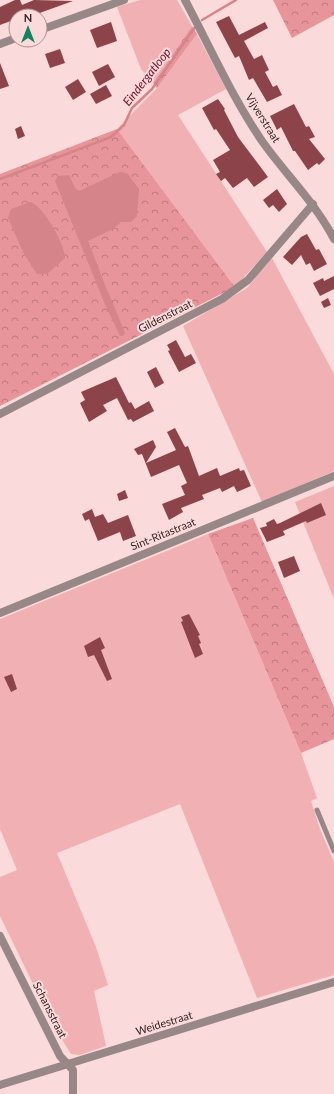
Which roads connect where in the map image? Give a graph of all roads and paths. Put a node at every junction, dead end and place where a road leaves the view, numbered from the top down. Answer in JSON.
{"nodes":[{"id":1,"x":124,"y":0,"type":"edge"},
{"id":2,"x":185,"y":0,"type":"edge"},
{"id":3,"x":48,"y":27,"type":"edge"},
{"id":4,"x":313,"y":204,"type":"junction"},
{"id":5,"x":332,"y":229,"type":"edge"},
{"id":6,"x":334,"y":239,"type":"edge"},
{"id":7,"x":0,"y":414,"type":"edge"},
{"id":8,"x":334,"y":476,"type":"edge"},
{"id":9,"x":0,"y":613,"type":"edge"},
{"id":10,"x":317,"y":810,"type":"dead end"},
{"id":11,"x":334,"y":851,"type":"edge"},
{"id":12,"x":0,"y":936,"type":"edge"},
{"id":13,"x":334,"y":982,"type":"edge"},
{"id":14,"x":67,"y":1064,"type":"junction"},
{"id":15,"x":0,"y":1085,"type":"edge"},
{"id":16,"x":73,"y":1094,"type":"edge"}],
"edges":[{"from":1,"to":3,"type":"street"},
{"from":2,"to":4,"type":"street","name":"Vijverstraat"},
{"from":4,"to":5,"type":"street","name":"Vijverstraat"},
{"from":4,"to":7,"type":"street","name":"Gildenstraat"},
{"from":5,"to":6,"type":"street","name":"Vijverstraat"},
{"from":8,"to":9,"type":"street","name":"Sint-Ritastraat"},
{"from":10,"to":11,"type":"lane"},
{"from":12,"to":14,"type":"street","name":"Schansstraat"},
{"from":13,"to":14,"type":"street","name":"Weidestraat"},
{"from":14,"to":15,"type":"street","name":"Weidestraat"},
{"from":14,"to":16,"type":"street","name":"Schansstraat"}]}
